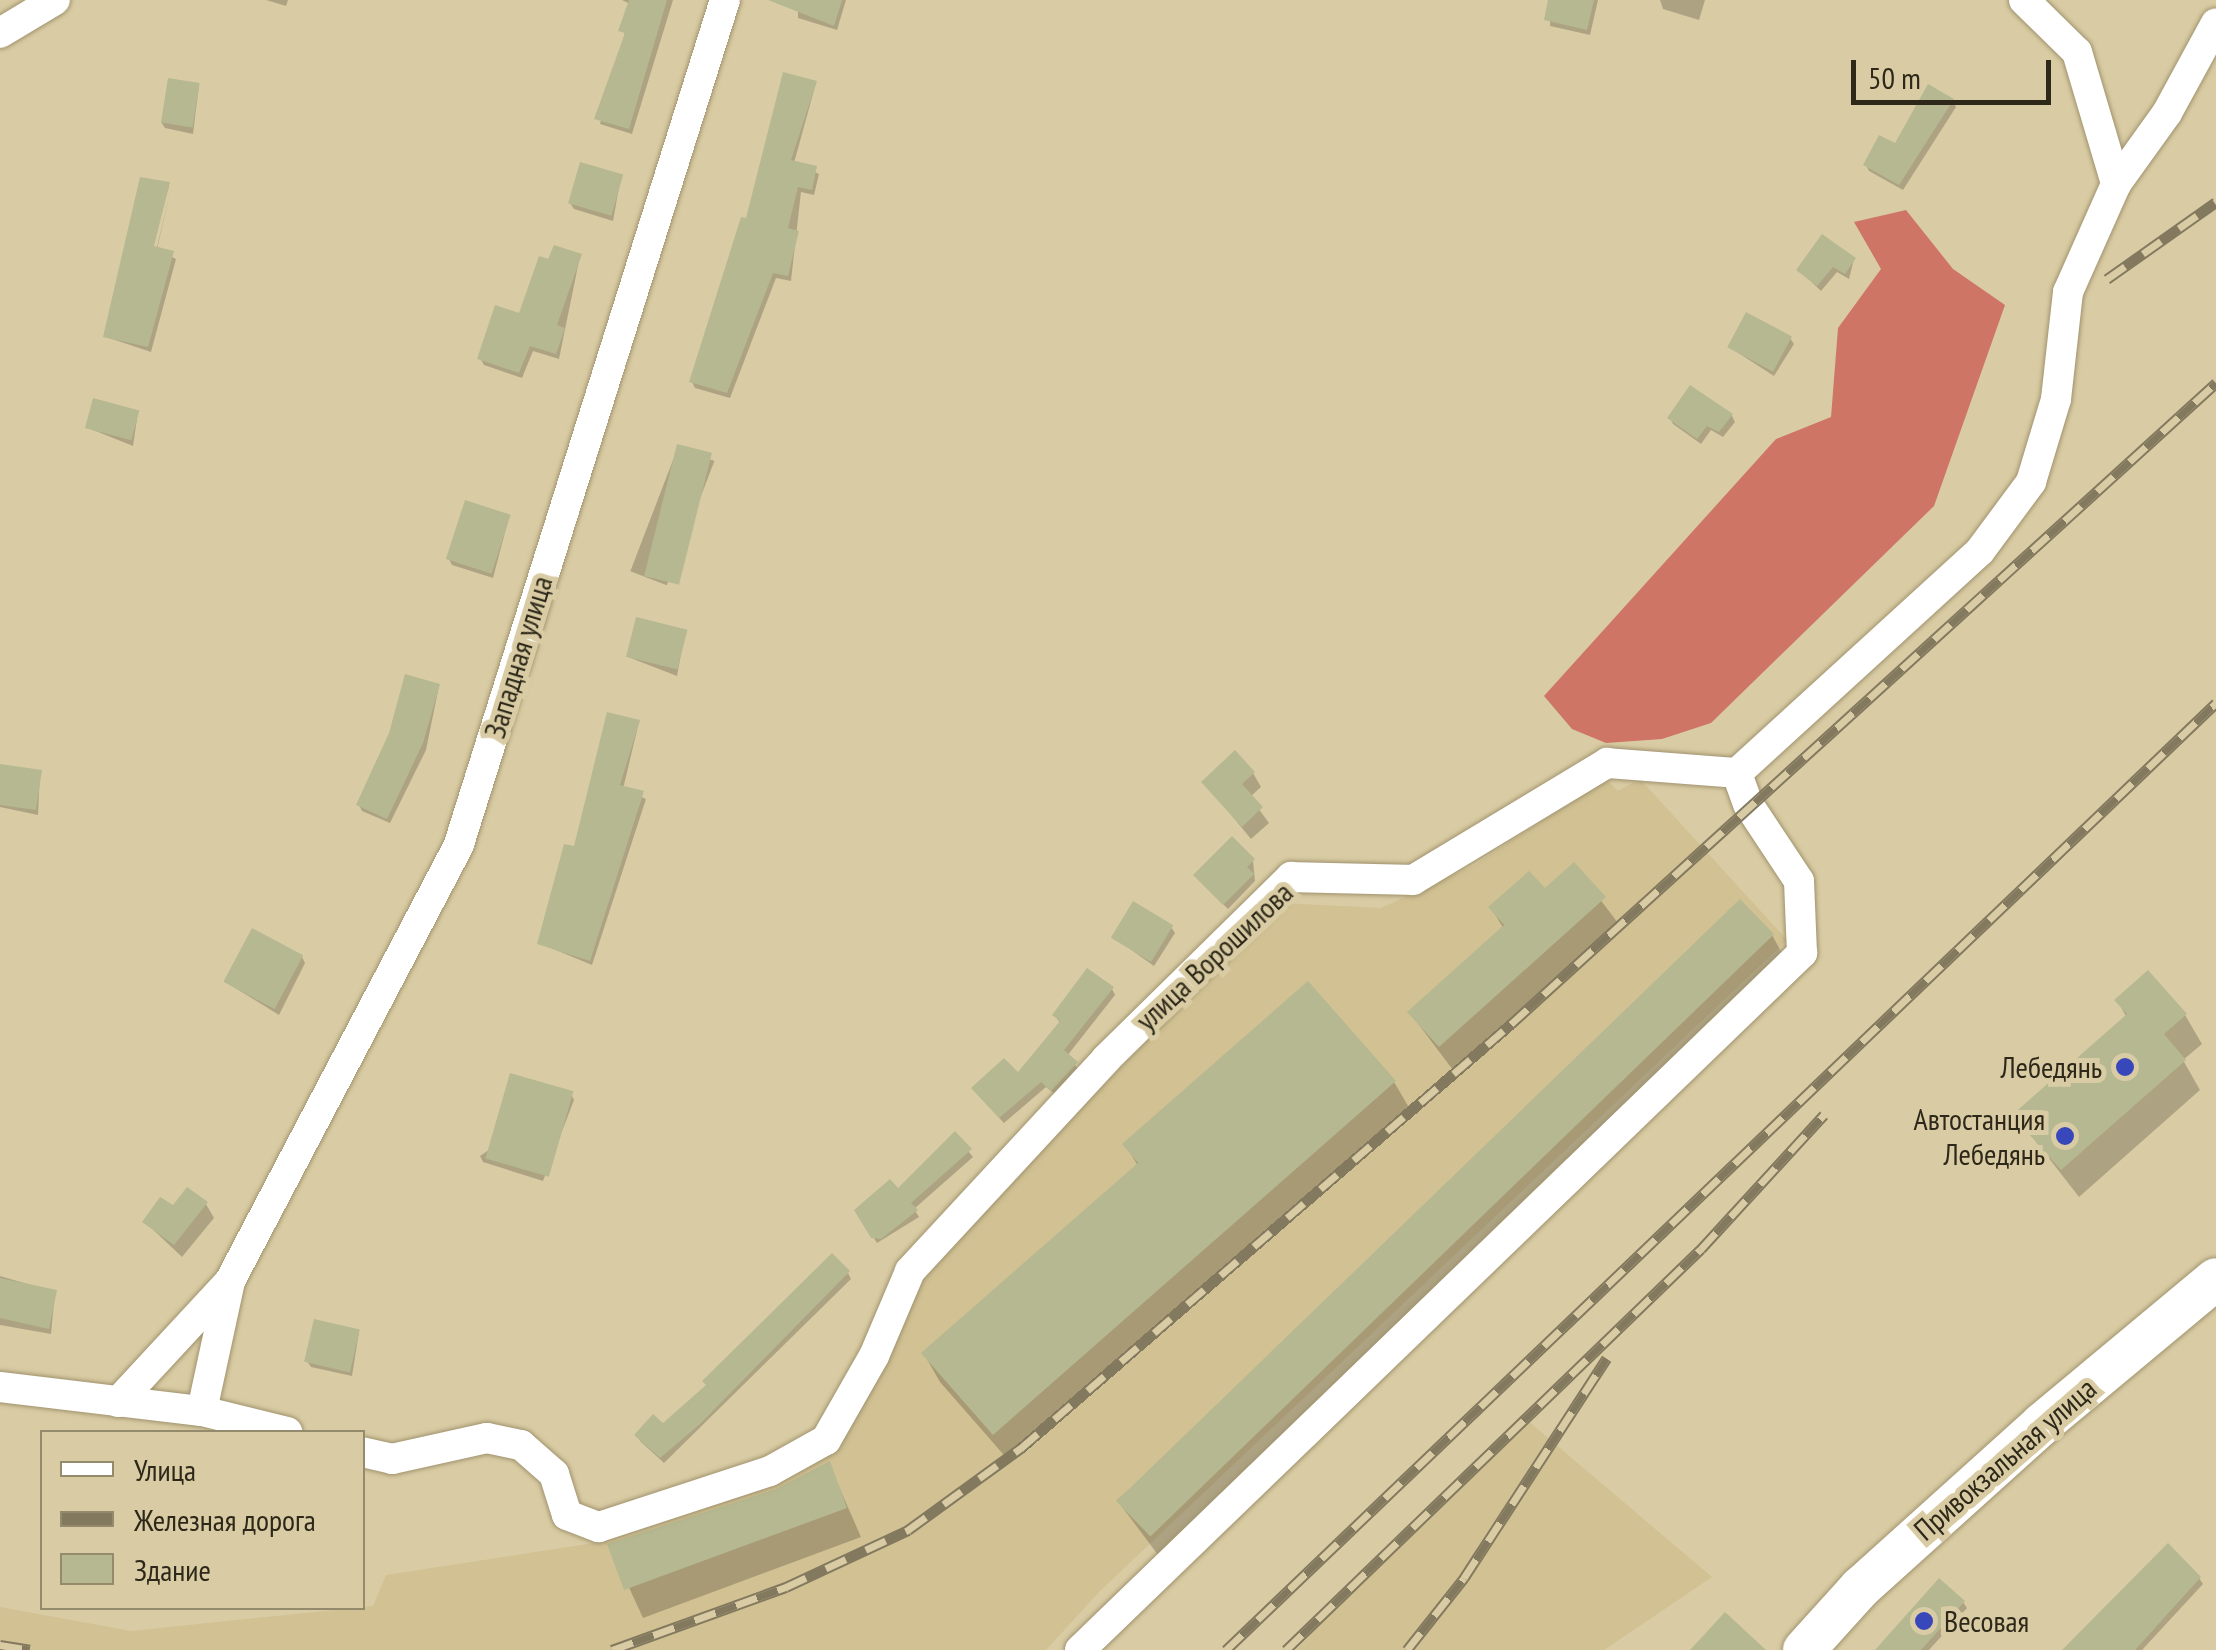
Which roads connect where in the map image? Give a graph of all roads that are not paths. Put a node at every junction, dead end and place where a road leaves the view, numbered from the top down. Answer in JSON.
{"nodes":[{"id":1,"x":55,"y":0,"type":"edge"},
{"id":2,"x":725,"y":0,"type":"edge"},
{"id":3,"x":2024,"y":0,"type":"edge"},
{"id":4,"x":2216,"y":23,"type":"edge"},
{"id":5,"x":0,"y":34,"type":"edge"},
{"id":6,"x":2116,"y":184,"type":"junction"},
{"id":7,"x":1737,"y":773,"type":"junction"},
{"id":8,"x":2216,"y":1279,"type":"edge"},
{"id":9,"x":230,"y":1281,"type":"junction"},
{"id":10,"x":0,"y":1387,"type":"edge"},
{"id":11,"x":118,"y":1402,"type":"junction"},
{"id":12,"x":202,"y":1411,"type":"junction"},
{"id":13,"x":278,"y":1430,"type":"edge"},
{"id":14,"x":365,"y":1453,"type":"edge"},
{"id":15,"x":1080,"y":1650,"type":"edge"},
{"id":16,"x":1804,"y":1650,"type":"edge"}],
"edges":[{"from":1,"to":5,"type":"street"},
{"from":2,"to":9,"type":"street","name":"Западная улица"},
{"from":3,"to":6,"type":"street"},
{"from":4,"to":6,"type":"street"},
{"from":6,"to":7,"type":"street"},
{"from":7,"to":14,"type":"street","name":"улица Ворошилова"},
{"from":7,"to":15,"type":"street"},
{"from":8,"to":16,"type":"main road","name":"Привокзальная улица"},
{"from":9,"to":11,"type":"street"},
{"from":9,"to":12,"type":"street"},
{"from":10,"to":11,"type":"street"},
{"from":11,"to":12,"type":"street"},
{"from":12,"to":13,"type":"street"}]}
